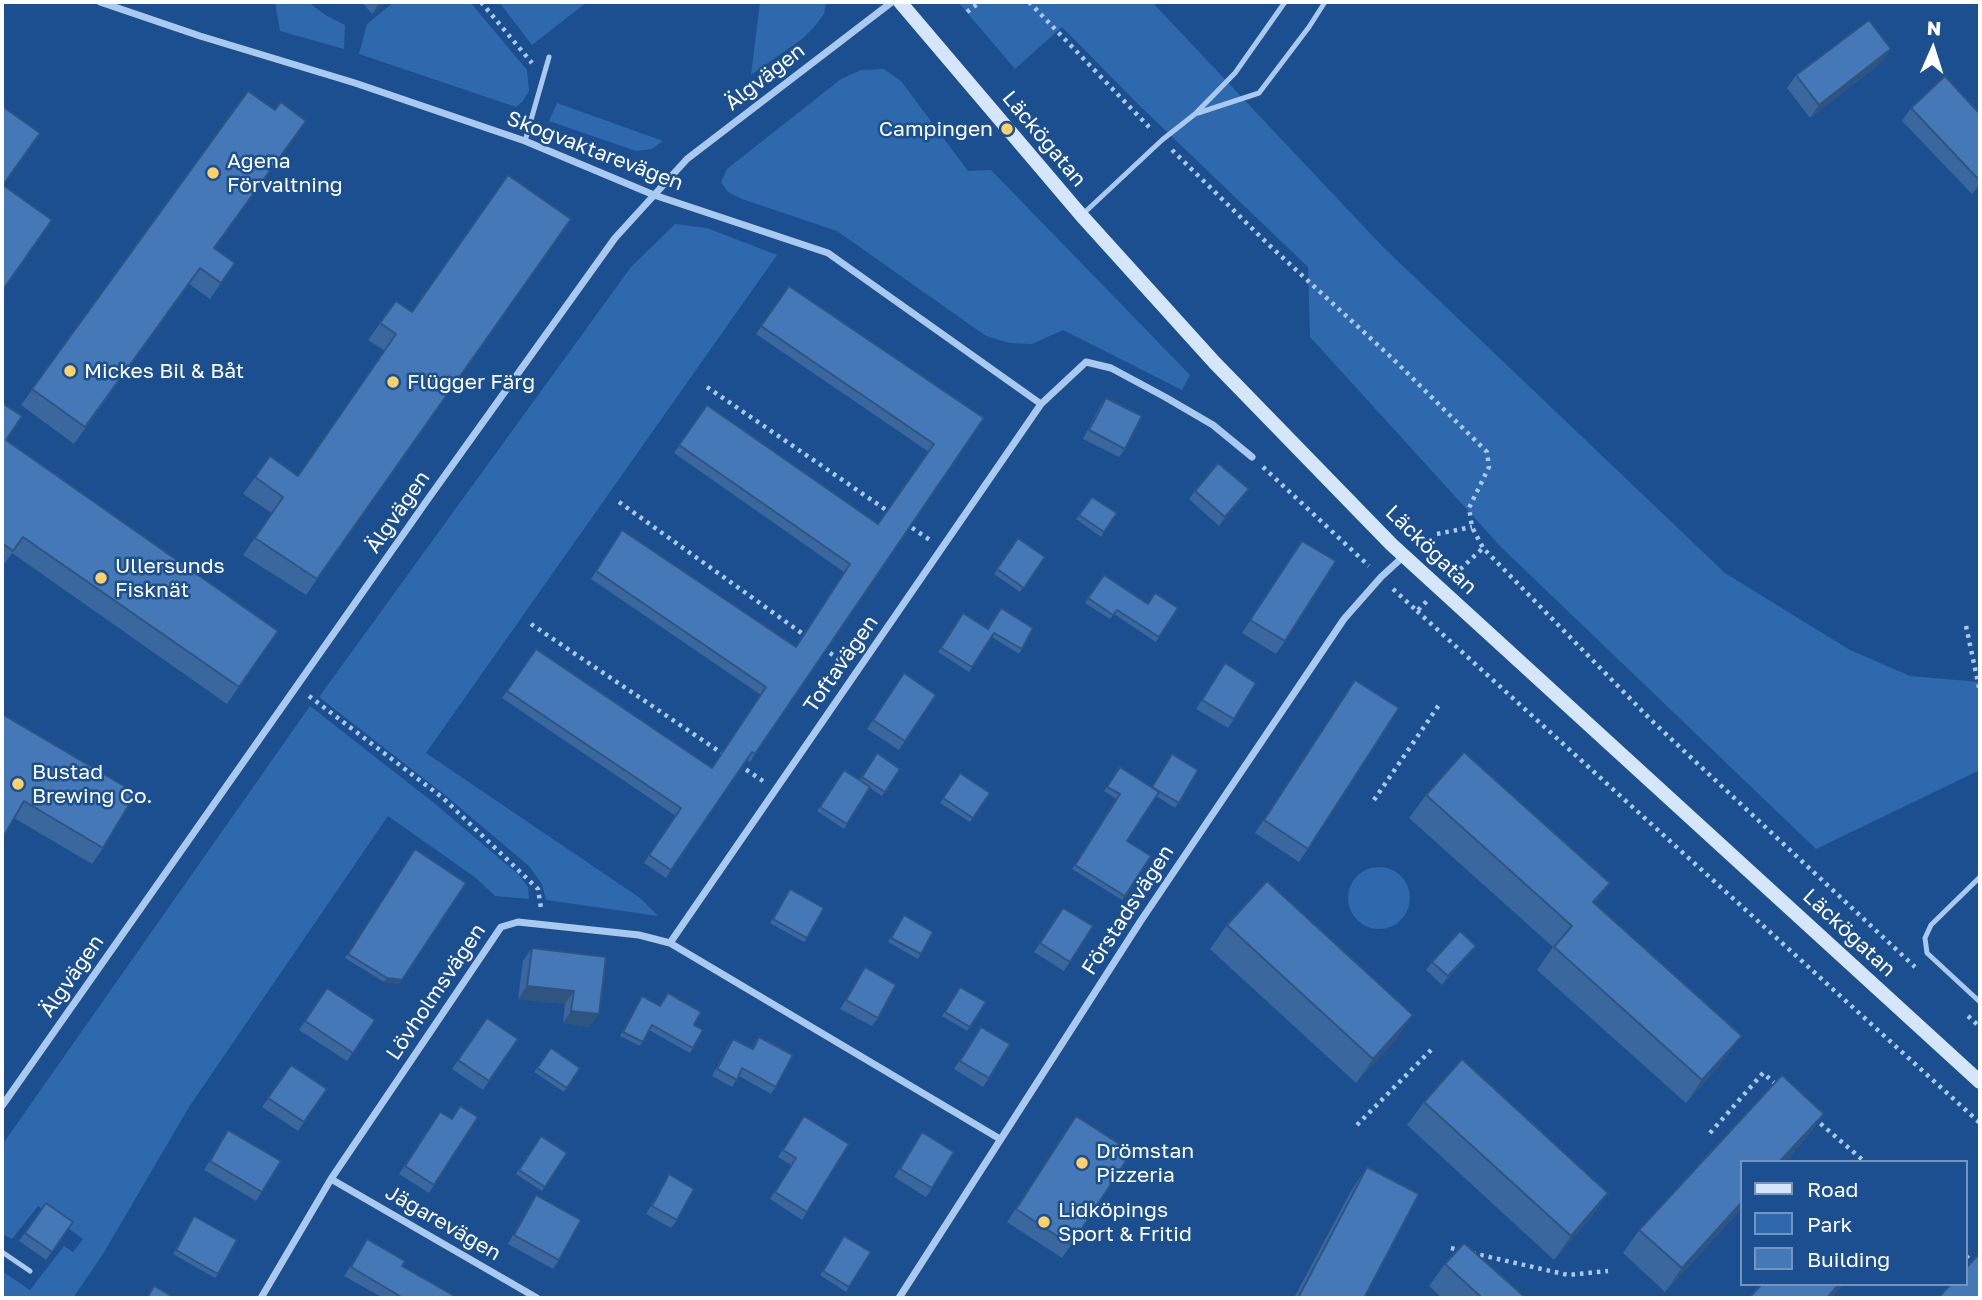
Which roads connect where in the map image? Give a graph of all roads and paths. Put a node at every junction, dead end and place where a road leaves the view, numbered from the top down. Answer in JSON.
{"nodes":[{"id":1,"x":100,"y":2,"type":"edge"},
{"id":2,"x":481,"y":2,"type":"edge"},
{"id":3,"x":892,"y":2,"type":"edge"},
{"id":4,"x":900,"y":2,"type":"edge"},
{"id":5,"x":980,"y":2,"type":"edge"},
{"id":6,"x":1029,"y":2,"type":"edge"},
{"id":7,"x":1285,"y":2,"type":"edge"},
{"id":8,"x":1325,"y":2,"type":"edge"},
{"id":9,"x":967,"y":12,"type":"dead end"},
{"id":10,"x":549,"y":57,"type":"dead end"},
{"id":11,"x":543,"y":78,"type":"junction"},
{"id":12,"x":1195,"y":114,"type":"junction"},
{"id":13,"x":1162,"y":140,"type":"junction"},
{"id":14,"x":525,"y":141,"type":"junction"},
{"id":15,"x":654,"y":195,"type":"junction"},
{"id":16,"x":1081,"y":215,"type":"junction"},
{"id":17,"x":707,"y":387,"type":"dead end"},
{"id":18,"x":1041,"y":404,"type":"junction"},
{"id":19,"x":1252,"y":457,"type":"joint"},
{"id":20,"x":619,"y":502,"type":"dead end"},
{"id":21,"x":1472,"y":527,"type":"junction"},
{"id":22,"x":1437,"y":534,"type":"dead end"},
{"id":23,"x":942,"y":548,"type":"junction"},
{"id":24,"x":1483,"y":548,"type":"junction"},
{"id":25,"x":1405,"y":555,"type":"junction"},
{"id":26,"x":1381,"y":578,"type":"junction"},
{"id":27,"x":1439,"y":589,"type":"junction"},
{"id":28,"x":1417,"y":611,"type":"junction"},
{"id":29,"x":531,"y":624,"type":"dead end"},
{"id":30,"x":1966,"y":626,"type":"dead end"},
{"id":31,"x":811,"y":640,"type":"edge"},
{"id":32,"x":823,"y":648,"type":"edge"},
{"id":33,"x":856,"y":672,"type":"junction"},
{"id":34,"x":297,"y":687,"type":"junction"},
{"id":35,"x":1980,"y":692,"type":"edge"},
{"id":36,"x":1441,"y":702,"type":"dead end"},
{"id":37,"x":776,"y":790,"type":"junction"},
{"id":38,"x":1374,"y":800,"type":"dead end"},
{"id":39,"x":1980,"y":877,"type":"edge"},
{"id":40,"x":1978,"y":886,"type":"edge"},
{"id":41,"x":543,"y":923,"type":"junction"},
{"id":42,"x":670,"y":943,"type":"junction"},
{"id":43,"x":1920,"y":972,"type":"dead end"},
{"id":44,"x":1980,"y":1002,"type":"edge"},
{"id":45,"x":1960,"y":1009,"type":"dead end"},
{"id":46,"x":1980,"y":1027,"type":"edge"},
{"id":47,"x":1431,"y":1050,"type":"dead end"},
{"id":48,"x":1980,"y":1082,"type":"edge"},
{"id":49,"x":1784,"y":1091,"type":"edge"},
{"id":50,"x":2,"y":1106,"type":"edge"},
{"id":51,"x":1804,"y":1109,"type":"edge"},
{"id":52,"x":1980,"y":1123,"type":"edge"},
{"id":53,"x":1357,"y":1125,"type":"dead end"},
{"id":54,"x":1710,"y":1133,"type":"dead end"},
{"id":55,"x":1000,"y":1139,"type":"junction"},
{"id":56,"x":1863,"y":1160,"type":"edge"},
{"id":57,"x":331,"y":1179,"type":"junction"},
{"id":58,"x":1451,"y":1248,"type":"dead end"},
{"id":59,"x":2,"y":1252,"type":"edge"},
{"id":60,"x":30,"y":1270,"type":"dead end"},
{"id":61,"x":1608,"y":1271,"type":"dead end"},
{"id":62,"x":261,"y":1298,"type":"edge"},
{"id":63,"x":537,"y":1298,"type":"edge"},
{"id":64,"x":899,"y":1298,"type":"edge"}],
"edges":[{"from":1,"to":14,"type":"street","name":"Skogvaktarevägen"},
{"from":2,"to":11,"type":"path"},
{"from":3,"to":15,"type":"street","name":"Älgvägen"},
{"from":4,"to":16,"type":"main road","name":"Läckögatan"},
{"from":5,"to":9,"type":"path"},
{"from":6,"to":13,"type":"path"},
{"from":7,"to":12,"type":"lane"},
{"from":8,"to":12,"type":"lane"},
{"from":10,"to":11,"type":"lane"},
{"from":11,"to":14,"type":"lane"},
{"from":12,"to":13,"type":"lane"},
{"from":13,"to":16,"type":"lane"},
{"from":13,"to":21,"type":"path"},
{"from":14,"to":15,"type":"street","name":"Skogvaktarevägen"},
{"from":15,"to":18,"type":"street","name":"Skogvaktarevägen"},
{"from":15,"to":34,"type":"street","name":"Älgvägen"},
{"from":16,"to":25,"type":"main road","name":"Läckögatan"},
{"from":17,"to":23,"type":"path"},
{"from":18,"to":19,"type":"street"},
{"from":18,"to":23,"type":"street","name":"Toftavägen"},
{"from":19,"to":26,"type":"path"},
{"from":20,"to":31,"type":"path"},
{"from":21,"to":22,"type":"path"},
{"from":21,"to":24,"type":"path"},
{"from":23,"to":33,"type":"street","name":"Toftavägen"},
{"from":24,"to":27,"type":"path"},
{"from":24,"to":43,"type":"path"},
{"from":25,"to":26,"type":"street","name":"Förstadsvägen"},
{"from":25,"to":27,"type":"main road","name":"Läckögatan"},
{"from":26,"to":28,"type":"path"},
{"from":26,"to":55,"type":"street","name":"Förstadsvägen"},
{"from":27,"to":28,"type":"path"},
{"from":27,"to":48,"type":"main road","name":"Läckögatan"},
{"from":28,"to":52,"type":"path"},
{"from":29,"to":37,"type":"path"},
{"from":30,"to":35,"type":"path"},
{"from":32,"to":33,"type":"path"},
{"from":33,"to":37,"type":"street","name":"Toftavägen"},
{"from":34,"to":41,"type":"path"},
{"from":34,"to":50,"type":"street","name":"Älgvägen"},
{"from":36,"to":38,"type":"path"},
{"from":37,"to":42,"type":"street","name":"Toftavägen"},
{"from":39,"to":40,"type":"lane"},
{"from":40,"to":44,"type":"lane"},
{"from":41,"to":42,"type":"street","name":"Lövholmsvägen"},
{"from":41,"to":57,"type":"street","name":"Lövholmsvägen"},
{"from":42,"to":55,"type":"street","name":"Lövholmsvägen"},
{"from":45,"to":46,"type":"path"},
{"from":47,"to":53,"type":"path"},
{"from":49,"to":54,"type":"path"},
{"from":51,"to":56,"type":"path"},
{"from":55,"to":64,"type":"street","name":"Förstadsvägen"},
{"from":57,"to":62,"type":"street","name":"Lövholmsvägen"},
{"from":57,"to":63,"type":"street","name":"Jägarevägen"},
{"from":58,"to":61,"type":"path"},
{"from":59,"to":60,"type":"lane"}]}
